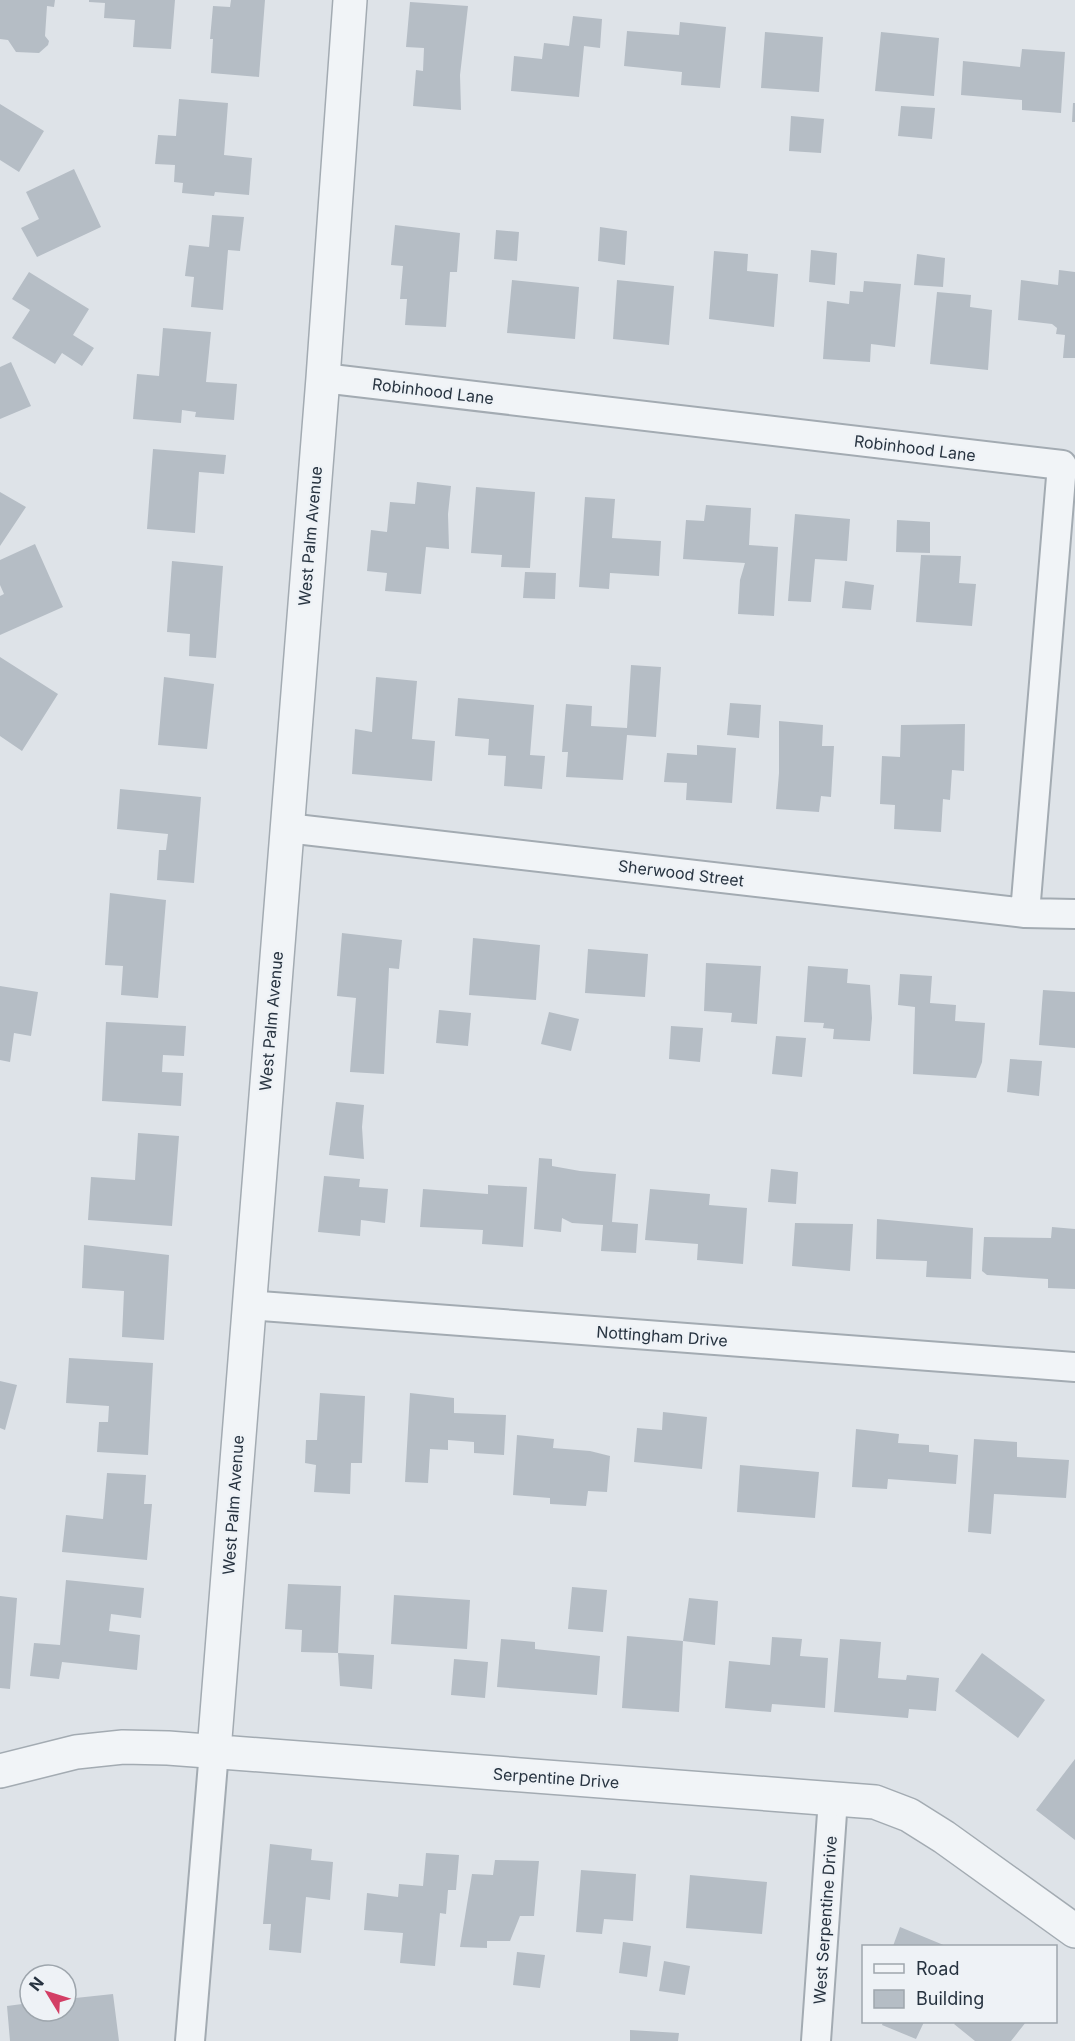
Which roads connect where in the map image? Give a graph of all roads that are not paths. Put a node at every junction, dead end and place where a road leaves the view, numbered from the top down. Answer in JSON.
{"nodes":[{"id":1,"x":350,"y":0,"type":"edge"},
{"id":2,"x":323,"y":378,"type":"junction"},
{"id":3,"x":286,"y":828,"type":"junction"},
{"id":4,"x":1025,"y":913,"type":"junction"},
{"id":5,"x":1075,"y":914,"type":"edge"},
{"id":6,"x":248,"y":1305,"type":"junction"},
{"id":7,"x":1075,"y":1366,"type":"edge"},
{"id":8,"x":214,"y":1752,"type":"junction"},
{"id":9,"x":0,"y":1771,"type":"edge"},
{"id":10,"x":833,"y":1799,"type":"junction"},
{"id":11,"x":1075,"y":1931,"type":"edge"},
{"id":12,"x":190,"y":2041,"type":"edge"},
{"id":13,"x":816,"y":2041,"type":"edge"}],
"edges":[{"from":1,"to":2,"type":"street","name":"West Palm Avenue"},
{"from":2,"to":3,"type":"street","name":"West Palm Avenue"},
{"from":2,"to":4,"type":"street","name":"Robinhood Lane"},
{"from":3,"to":4,"type":"street","name":"Sherwood Street"},
{"from":3,"to":6,"type":"street","name":"West Palm Avenue"},
{"from":4,"to":5,"type":"street","name":"Sherwood Street"},
{"from":6,"to":7,"type":"street","name":"Nottingham Drive"},
{"from":6,"to":8,"type":"street","name":"West Palm Avenue"},
{"from":8,"to":9,"type":"street","name":"Serpentine Drive"},
{"from":8,"to":10,"type":"street","name":"Serpentine Drive"},
{"from":8,"to":12,"type":"street","name":"West Palm Avenue"},
{"from":10,"to":11,"type":"street","name":"Serpentine Drive"},
{"from":10,"to":13,"type":"street","name":"West Serpentine Drive"}]}
